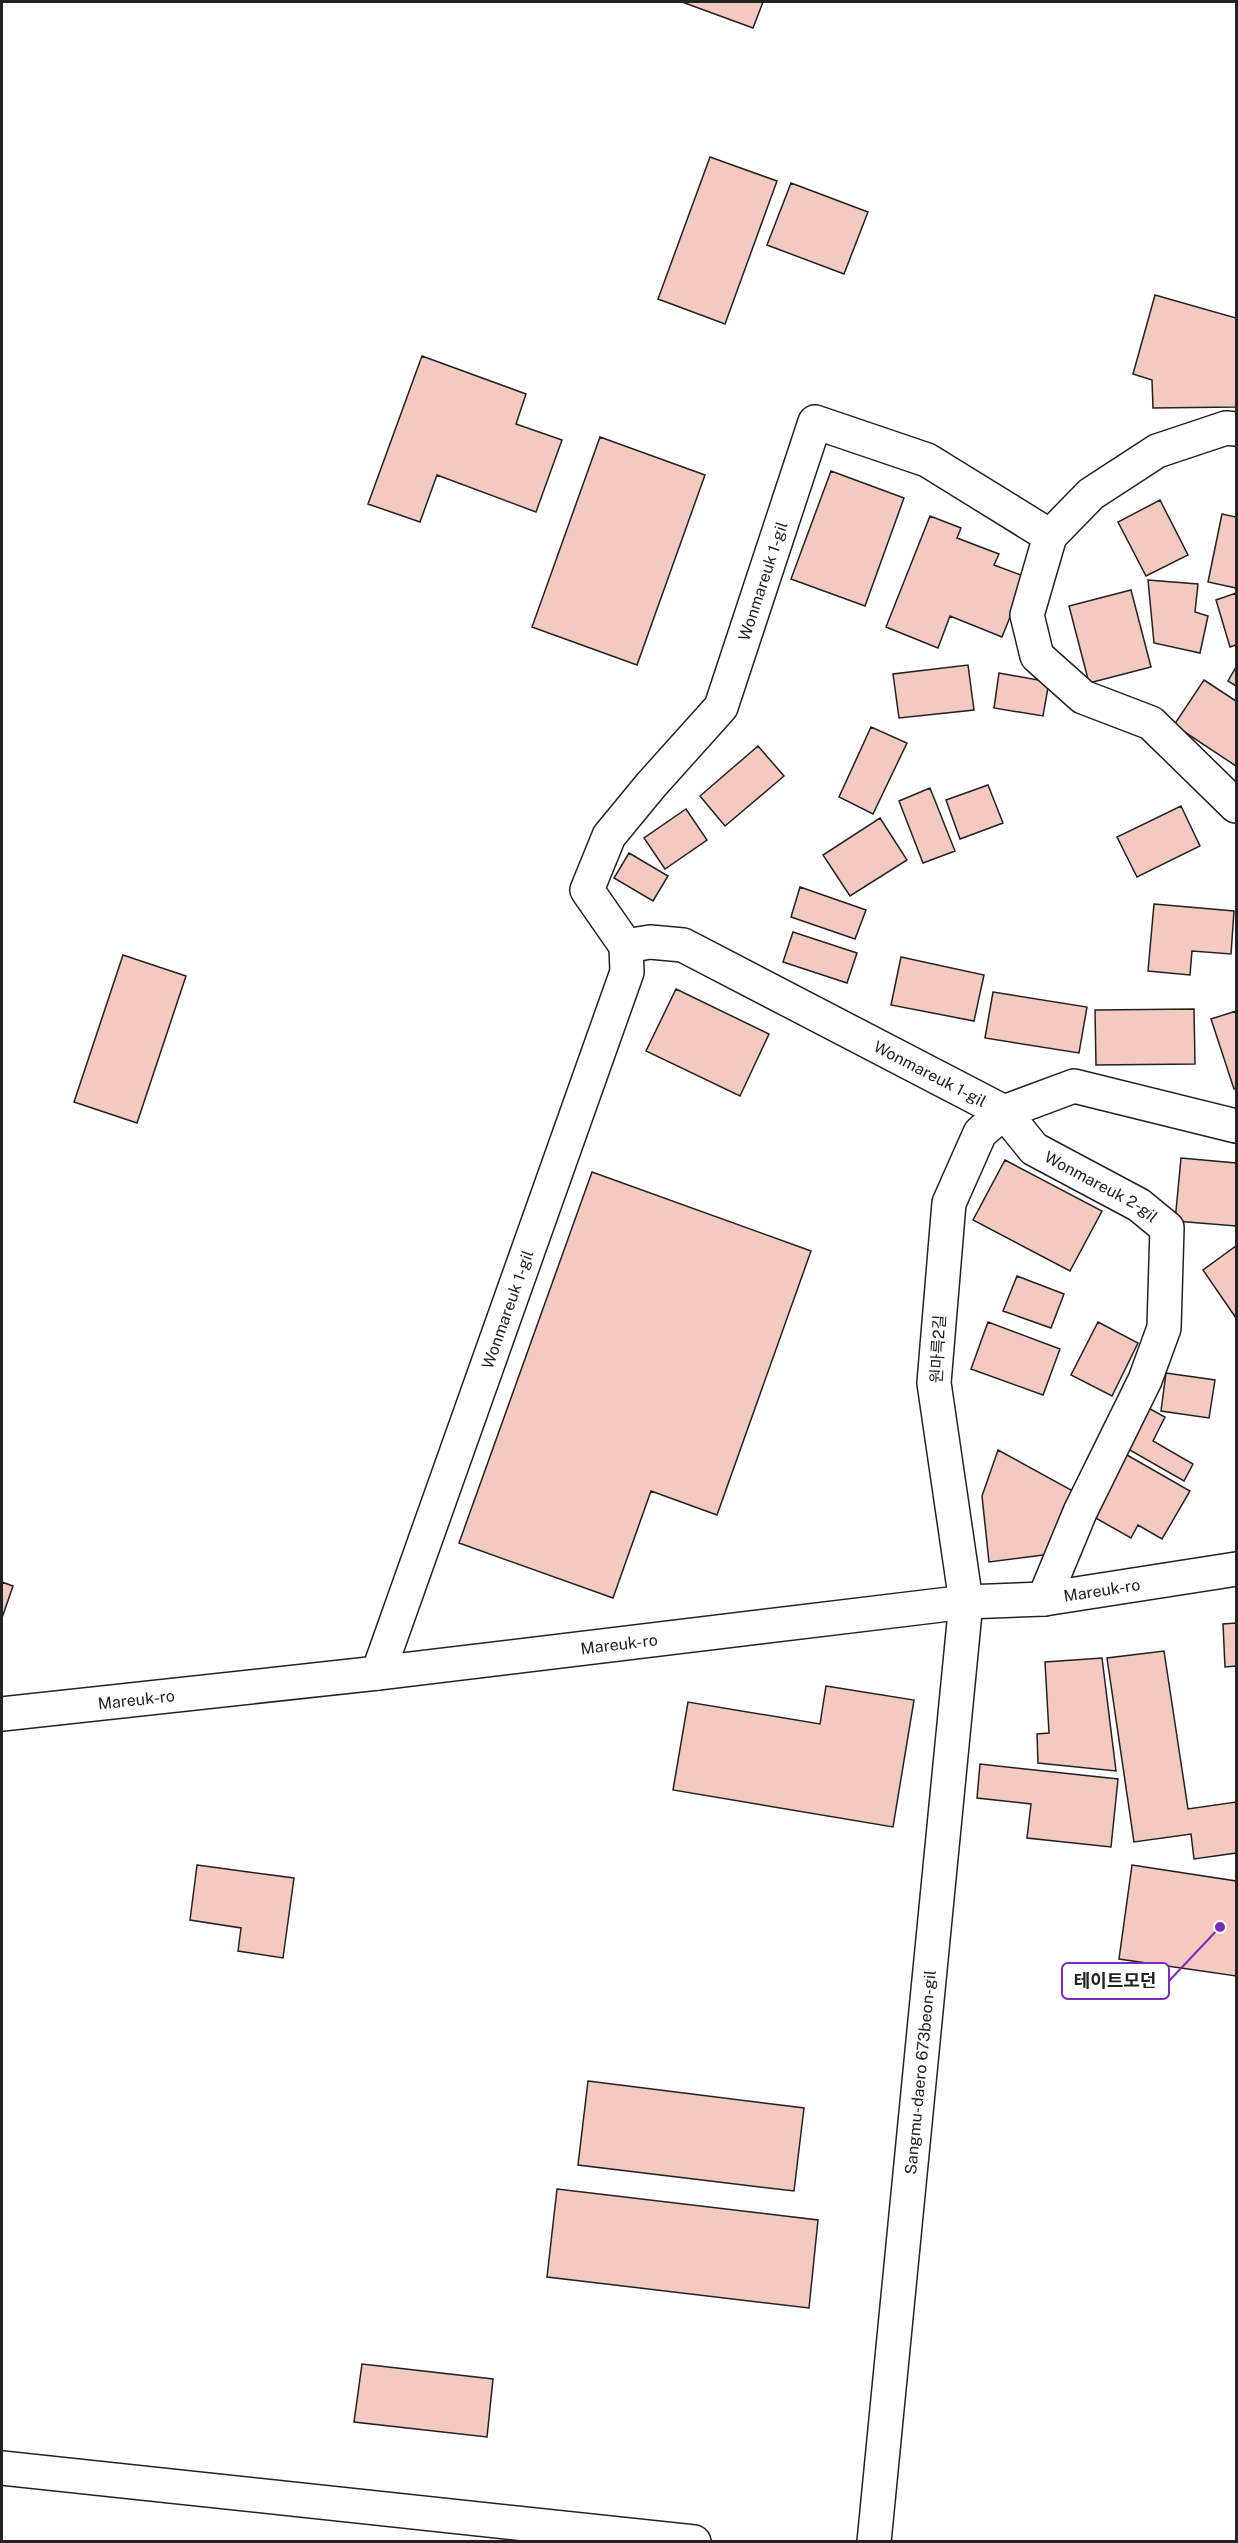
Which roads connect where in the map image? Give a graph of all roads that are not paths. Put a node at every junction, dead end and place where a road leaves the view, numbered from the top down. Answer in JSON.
{"nodes":[{"id":1,"x":1236,"y":429,"type":"edge"},
{"id":2,"x":1050,"y":536,"type":"junction"},
{"id":3,"x":1236,"y":806,"type":"edge"},
{"id":4,"x":626,"y":946,"type":"junction"},
{"id":5,"x":1004,"y":1112,"type":"junction"},
{"id":6,"x":1236,"y":1126,"type":"edge"},
{"id":7,"x":1236,"y":1569,"type":"edge"},
{"id":8,"x":1044,"y":1599,"type":"junction"},
{"id":9,"x":966,"y":1602,"type":"junction"},
{"id":10,"x":378,"y":1673,"type":"junction"},
{"id":11,"x":2,"y":1714,"type":"edge"},
{"id":12,"x":2,"y":2468,"type":"edge"},
{"id":13,"x":694,"y":2541,"type":"edge"},
{"id":14,"x":874,"y":2541,"type":"edge"}],
"edges":[{"from":1,"to":2,"type":"street"},
{"from":2,"to":3,"type":"street"},
{"from":2,"to":4,"type":"street","name":"Wonmareuk 1-gil"},
{"from":4,"to":5,"type":"street","name":"Wonmareuk 1-gil"},
{"from":4,"to":10,"type":"street","name":"Wonmareuk 1-gil"},
{"from":5,"to":6,"type":"street"},
{"from":5,"to":8,"type":"street","name":"Wonmareuk 2-gil"},
{"from":5,"to":9,"type":"street","name":"원마륵2길"},
{"from":7,"to":8,"type":"street","name":"Mareuk-ro"},
{"from":8,"to":9,"type":"street","name":"Mareuk-ro"},
{"from":9,"to":10,"type":"street","name":"Mareuk-ro"},
{"from":9,"to":14,"type":"street","name":"Sangmu-daero 673beon-gil"},
{"from":10,"to":11,"type":"street","name":"Mareuk-ro"},
{"from":12,"to":13,"type":"street"}]}
